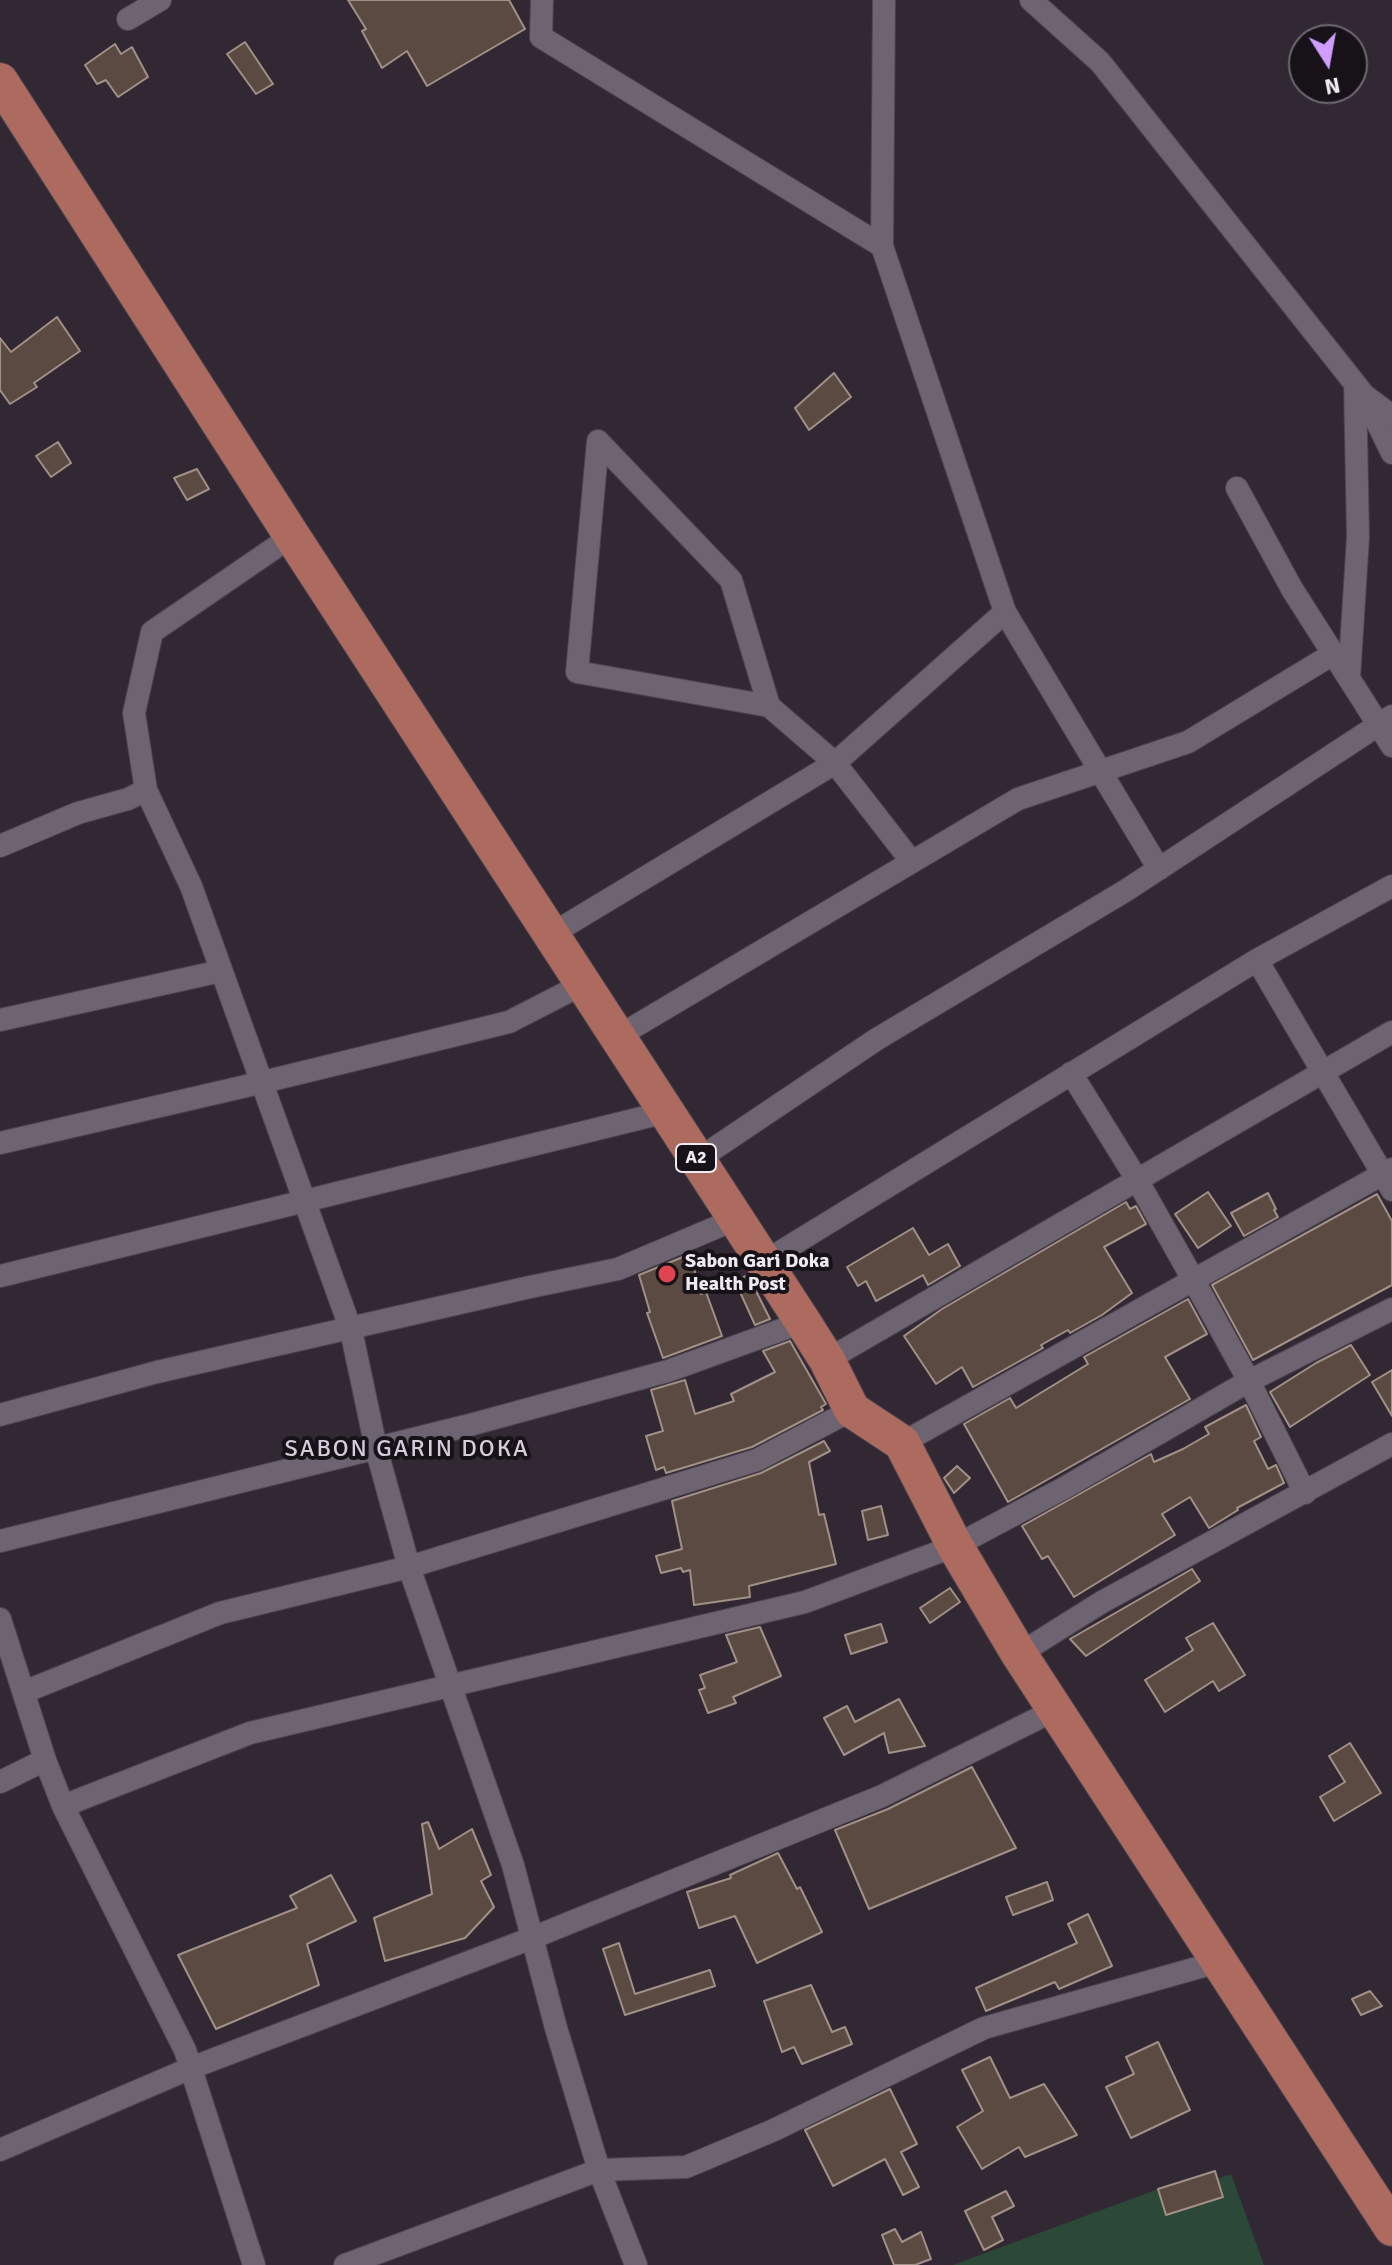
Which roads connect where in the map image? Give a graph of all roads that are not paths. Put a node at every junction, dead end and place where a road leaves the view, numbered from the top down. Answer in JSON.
{"nodes":[{"id":1,"x":160,"y":0,"type":"edge"},
{"id":2,"x":542,"y":0,"type":"edge"},
{"id":3,"x":884,"y":0,"type":"edge"},
{"id":4,"x":1031,"y":0,"type":"edge"},
{"id":5,"x":128,"y":19,"type":"dead end"},
{"id":6,"x":0,"y":81,"type":"edge"},
{"id":7,"x":882,"y":246,"type":"junction"},
{"id":8,"x":1360,"y":390,"type":"junction"},
{"id":9,"x":1392,"y":416,"type":"edge"},
{"id":10,"x":1392,"y":453,"type":"edge"},
{"id":11,"x":1237,"y":488,"type":"dead end"},
{"id":12,"x":292,"y":536,"type":"junction"},
{"id":13,"x":1005,"y":612,"type":"junction"},
{"id":14,"x":1333,"y":654,"type":"junction"},
{"id":15,"x":1349,"y":678,"type":"junction"},
{"id":16,"x":769,"y":706,"type":"junction"},
{"id":17,"x":1385,"y":720,"type":"edge"},
{"id":18,"x":1392,"y":746,"type":"edge"},
{"id":19,"x":835,"y":763,"type":"junction"},
{"id":20,"x":1099,"y":772,"type":"junction"},
{"id":21,"x":146,"y":790,"type":"junction"},
{"id":22,"x":0,"y":846,"type":"edge"},
{"id":23,"x":912,"y":862,"type":"junction"},
{"id":24,"x":1159,"y":869,"type":"junction"},
{"id":25,"x":1392,"y":886,"type":"edge"},
{"id":26,"x":550,"y":935,"type":"junction"},
{"id":27,"x":1257,"y":960,"type":"junction"},
{"id":28,"x":221,"y":971,"type":"junction"},
{"id":29,"x":583,"y":984,"type":"junction"},
{"id":30,"x":0,"y":1020,"type":"edge"},
{"id":31,"x":1392,"y":1032,"type":"edge"},
{"id":32,"x":617,"y":1037,"type":"junction"},
{"id":33,"x":1071,"y":1073,"type":"junction"},
{"id":34,"x":1323,"y":1073,"type":"junction"},
{"id":35,"x":261,"y":1083,"type":"junction"},
{"id":36,"x":666,"y":1112,"type":"junction"},
{"id":37,"x":0,"y":1143,"type":"edge"},
{"id":38,"x":697,"y":1160,"type":"junction"},
{"id":39,"x":1136,"y":1178,"type":"junction"},
{"id":40,"x":1389,"y":1178,"type":"edge"},
{"id":41,"x":304,"y":1202,"type":"junction"},
{"id":42,"x":736,"y":1219,"type":"junction"},
{"id":43,"x":764,"y":1262,"type":"junction"},
{"id":44,"x":0,"y":1276,"type":"edge"},
{"id":45,"x":1194,"y":1281,"type":"junction"},
{"id":46,"x":1392,"y":1309,"type":"edge"},
{"id":47,"x":803,"y":1322,"type":"junction"},
{"id":48,"x":351,"y":1330,"type":"junction"},
{"id":49,"x":827,"y":1360,"type":"junction"},
{"id":50,"x":1249,"y":1381,"type":"junction"},
{"id":51,"x":852,"y":1410,"type":"junction"},
{"id":52,"x":0,"y":1415,"type":"edge"},
{"id":53,"x":902,"y":1443,"type":"junction"},
{"id":54,"x":1392,"y":1444,"type":"edge"},
{"id":55,"x":376,"y":1448,"type":"junction"},
{"id":56,"x":1305,"y":1493,"type":"junction"},
{"id":57,"x":0,"y":1541,"type":"edge"},
{"id":58,"x":955,"y":1546,"type":"junction"},
{"id":59,"x":409,"y":1567,"type":"junction"},
{"id":60,"x":0,"y":1619,"type":"edge"},
{"id":61,"x":1019,"y":1654,"type":"junction"},
{"id":62,"x":452,"y":1685,"type":"junction"},
{"id":63,"x":24,"y":1692,"type":"junction"},
{"id":64,"x":1055,"y":1710,"type":"junction"},
{"id":65,"x":45,"y":1760,"type":"junction"},
{"id":66,"x":0,"y":1782,"type":"edge"},
{"id":67,"x":63,"y":1806,"type":"junction"},
{"id":68,"x":532,"y":1938,"type":"junction"},
{"id":69,"x":1218,"y":1962,"type":"junction"},
{"id":70,"x":191,"y":2068,"type":"junction"},
{"id":71,"x":0,"y":2150,"type":"edge"},
{"id":72,"x":599,"y":2170,"type":"junction"},
{"id":73,"x":1392,"y":2228,"type":"edge"},
{"id":74,"x":254,"y":2265,"type":"edge"},
{"id":75,"x":345,"y":2265,"type":"edge"},
{"id":76,"x":636,"y":2265,"type":"edge"}],
"edges":[{"from":1,"to":5,"type":"street"},
{"from":2,"to":7,"type":"street"},
{"from":3,"to":7,"type":"street"},
{"from":4,"to":8,"type":"street"},
{"from":6,"to":12,"type":"highway","number":"A2"},
{"from":7,"to":13,"type":"street"},
{"from":8,"to":9,"type":"street"},
{"from":8,"to":10,"type":"street"},
{"from":8,"to":15,"type":"street"},
{"from":11,"to":14,"type":"street"},
{"from":12,"to":21,"type":"street"},
{"from":12,"to":26,"type":"highway","number":"A2"},
{"from":13,"to":19,"type":"street"},
{"from":13,"to":20,"type":"street"},
{"from":14,"to":15,"type":"street"},
{"from":14,"to":20,"type":"street"},
{"from":15,"to":17,"type":"street"},
{"from":16,"to":16,"type":"street"},
{"from":16,"to":19,"type":"street"},
{"from":17,"to":18,"type":"street"},
{"from":17,"to":24,"type":"street"},
{"from":19,"to":23,"type":"street"},
{"from":19,"to":26,"type":"street"},
{"from":20,"to":23,"type":"street"},
{"from":20,"to":24,"type":"street"},
{"from":21,"to":22,"type":"street"},
{"from":21,"to":28,"type":"street"},
{"from":23,"to":32,"type":"street"},
{"from":24,"to":38,"type":"street"},
{"from":25,"to":27,"type":"street"},
{"from":26,"to":29,"type":"highway","number":"A2"},
{"from":27,"to":33,"type":"street"},
{"from":27,"to":34,"type":"street"},
{"from":28,"to":30,"type":"street"},
{"from":28,"to":35,"type":"street"},
{"from":29,"to":32,"type":"highway","number":"A2"},
{"from":29,"to":35,"type":"street"},
{"from":31,"to":34,"type":"street"},
{"from":32,"to":36,"type":"highway","number":"A2"},
{"from":33,"to":39,"type":"street"},
{"from":33,"to":43,"type":"street"},
{"from":34,"to":39,"type":"street"},
{"from":34,"to":40,"type":"street"},
{"from":35,"to":37,"type":"street"},
{"from":35,"to":41,"type":"street"},
{"from":36,"to":38,"type":"highway","number":"A2"},
{"from":36,"to":41,"type":"street"},
{"from":38,"to":42,"type":"highway","number":"A2"},
{"from":39,"to":45,"type":"street"},
{"from":39,"to":49,"type":"street"},
{"from":40,"to":45,"type":"street"},
{"from":41,"to":44,"type":"street"},
{"from":41,"to":48,"type":"street"},
{"from":42,"to":43,"type":"highway","number":"A2"},
{"from":42,"to":48,"type":"street"},
{"from":43,"to":47,"type":"highway","number":"A2"},
{"from":45,"to":50,"type":"street"},
{"from":45,"to":53,"type":"street"},
{"from":46,"to":50,"type":"street"},
{"from":47,"to":49,"type":"highway","number":"A2"},
{"from":47,"to":55,"type":"street"},
{"from":48,"to":52,"type":"street"},
{"from":48,"to":55,"type":"street"},
{"from":49,"to":51,"type":"highway","number":"A2"},
{"from":50,"to":56,"type":"street"},
{"from":50,"to":58,"type":"street"},
{"from":51,"to":53,"type":"highway"},
{"from":51,"to":59,"type":"street"},
{"from":53,"to":58,"type":"highway"},
{"from":54,"to":56,"type":"street"},
{"from":55,"to":57,"type":"street"},
{"from":55,"to":59,"type":"street"},
{"from":56,"to":61,"type":"street"},
{"from":58,"to":61,"type":"highway"},
{"from":58,"to":62,"type":"street"},
{"from":59,"to":62,"type":"street"},
{"from":59,"to":63,"type":"street"},
{"from":60,"to":63,"type":"street"},
{"from":61,"to":64,"type":"highway"},
{"from":62,"to":67,"type":"street"},
{"from":62,"to":68,"type":"street"},
{"from":63,"to":65,"type":"street"},
{"from":64,"to":68,"type":"street"},
{"from":64,"to":69,"type":"highway"},
{"from":65,"to":66,"type":"street"},
{"from":65,"to":67,"type":"street"},
{"from":67,"to":70,"type":"street"},
{"from":68,"to":70,"type":"street"},
{"from":68,"to":72,"type":"street"},
{"from":69,"to":72,"type":"street"},
{"from":69,"to":73,"type":"highway"},
{"from":70,"to":71,"type":"street"},
{"from":70,"to":74,"type":"street"},
{"from":72,"to":75,"type":"street"},
{"from":72,"to":76,"type":"street"}]}
